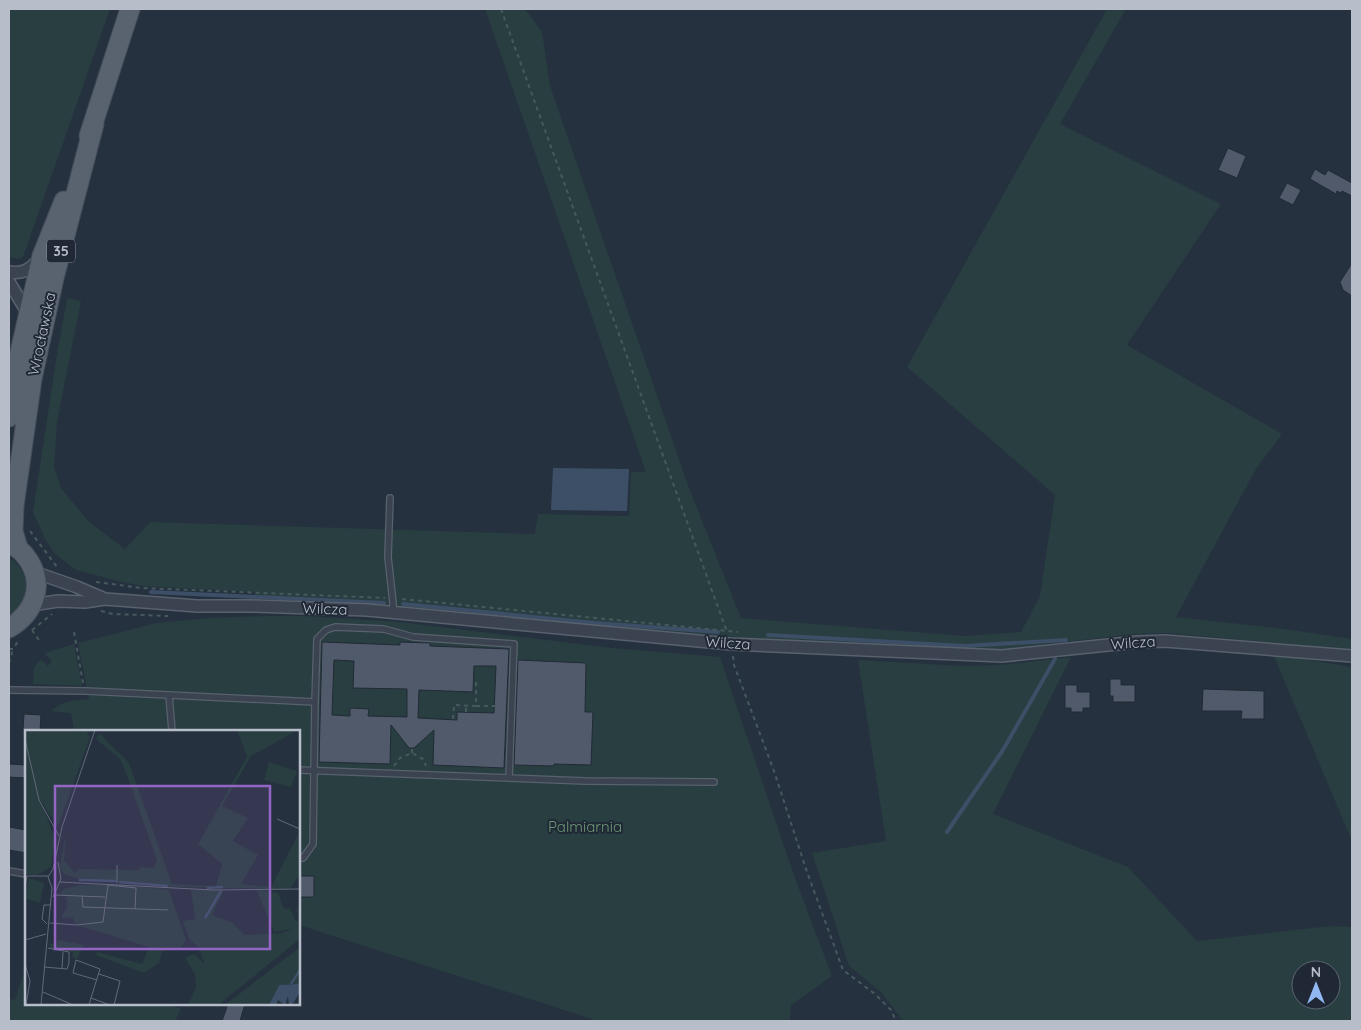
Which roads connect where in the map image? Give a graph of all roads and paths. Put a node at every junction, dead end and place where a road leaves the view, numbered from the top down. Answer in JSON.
{"nodes":[{"id":1,"x":130,"y":9,"type":"edge"},
{"id":2,"x":501,"y":9,"type":"edge"},
{"id":3,"x":94,"y":124,"type":"junction"},
{"id":4,"x":42,"y":256,"type":"junction"},
{"id":5,"x":9,"y":272,"type":"edge"},
{"id":6,"x":9,"y":282,"type":"edge"},
{"id":7,"x":24,"y":307,"type":"junction"},
{"id":8,"x":32,"y":379,"type":"junction"},
{"id":9,"x":9,"y":417,"type":"edge"},
{"id":10,"x":390,"y":498,"type":"dead end"},
{"id":11,"x":25,"y":526,"type":"dead end"},
{"id":12,"x":13,"y":546,"type":"edge"},
{"id":13,"x":60,"y":571,"type":"dead end"},
{"id":14,"x":34,"y":572,"type":"junction"},
{"id":15,"x":105,"y":600,"type":"junction"},
{"id":16,"x":32,"y":605,"type":"junction"},
{"id":17,"x":58,"y":611,"type":"dead end"},
{"id":18,"x":393,"y":613,"type":"junction"},
{"id":19,"x":113,"y":614,"type":"dead end"},
{"id":20,"x":156,"y":617,"type":"dead end"},
{"id":21,"x":32,"y":630,"type":"junction"},
{"id":22,"x":726,"y":630,"type":"dead end"},
{"id":23,"x":16,"y":631,"type":"edge"},
{"id":24,"x":74,"y":632,"type":"dead end"},
{"id":25,"x":41,"y":643,"type":"dead end"},
{"id":26,"x":731,"y":644,"type":"junction"},
{"id":27,"x":9,"y":649,"type":"edge"},
{"id":28,"x":13,"y":649,"type":"junction"},
{"id":29,"x":1352,"y":656,"type":"edge"},
{"id":30,"x":9,"y":664,"type":"edge"},
{"id":31,"x":476,"y":682,"type":"dead end"},
{"id":32,"x":9,"y":690,"type":"edge"},
{"id":33,"x":85,"y":691,"type":"junction"},
{"id":34,"x":169,"y":695,"type":"junction"},
{"id":35,"x":315,"y":702,"type":"junction"},
{"id":36,"x":466,"y":706,"type":"junction"},
{"id":37,"x":476,"y":706,"type":"junction"},
{"id":38,"x":498,"y":706,"type":"dead end"},
{"id":39,"x":466,"y":712,"type":"dead end"},
{"id":40,"x":454,"y":719,"type":"dead end"},
{"id":41,"x":172,"y":730,"type":"edge"},
{"id":42,"x":412,"y":748,"type":"dead end"},
{"id":43,"x":412,"y":753,"type":"junction"},
{"id":44,"x":300,"y":770,"type":"edge"},
{"id":45,"x":314,"y":770,"type":"junction"},
{"id":46,"x":393,"y":773,"type":"junction"},
{"id":47,"x":428,"y":775,"type":"junction"},
{"id":48,"x":509,"y":778,"type":"junction"},
{"id":49,"x":714,"y":782,"type":"dead end"},
{"id":50,"x":300,"y":858,"type":"edge"},
{"id":51,"x":9,"y":871,"type":"edge"},
{"id":52,"x":25,"y":874,"type":"edge"},
{"id":53,"x":896,"y":1021,"type":"edge"}],
"edges":[{"from":1,"to":3,"type":"main road","name":"Wrocławska","number":"35"},
{"from":2,"to":22,"type":"path"},
{"from":3,"to":4,"type":"main road","name":"Wrocławska","number":"35"},
{"from":3,"to":8,"type":"main road","name":"Wrocławska","number":"35"},
{"from":4,"to":5,"type":"street"},
{"from":4,"to":7,"type":"main road","name":"Wrocławska","number":"35"},
{"from":6,"to":7,"type":"street"},
{"from":7,"to":8,"type":"street"},
{"from":7,"to":9,"type":"main road","name":"Wrocławska","number":"35"},
{"from":8,"to":12,"type":"main road","name":"Wrocławska","number":"35"},
{"from":10,"to":18,"type":"lane"},
{"from":11,"to":13,"type":"path"},
{"from":12,"to":14,"type":"main road","number":"35"},
{"from":14,"to":15,"type":"street","name":"Wilcza"},
{"from":14,"to":16,"type":"main road"},
{"from":15,"to":16,"type":"street","name":"Wilcza"},
{"from":15,"to":18,"type":"street","name":"Wilcza"},
{"from":16,"to":23,"type":"main road"},
{"from":17,"to":21,"type":"path"},
{"from":18,"to":26,"type":"street","name":"Wilcza"},
{"from":19,"to":20,"type":"path"},
{"from":21,"to":23,"type":"path"},
{"from":21,"to":25,"type":"path"},
{"from":23,"to":28,"type":"path"},
{"from":24,"to":33,"type":"path"},
{"from":26,"to":29,"type":"street","name":"Wilcza"},
{"from":26,"to":53,"type":"path"},
{"from":27,"to":28,"type":"path"},
{"from":28,"to":30,"type":"path"},
{"from":31,"to":37,"type":"path"},
{"from":32,"to":33,"type":"lane"},
{"from":33,"to":34,"type":"lane"},
{"from":34,"to":35,"type":"lane"},
{"from":34,"to":41,"type":"lane"},
{"from":35,"to":45,"type":"lane"},
{"from":35,"to":48,"type":"lane"},
{"from":36,"to":37,"type":"path"},
{"from":36,"to":39,"type":"path"},
{"from":36,"to":40,"type":"path"},
{"from":37,"to":38,"type":"path"},
{"from":42,"to":43,"type":"path"},
{"from":43,"to":46,"type":"path"},
{"from":43,"to":47,"type":"path"},
{"from":44,"to":45,"type":"lane"},
{"from":45,"to":46,"type":"lane"},
{"from":45,"to":50,"type":"lane"},
{"from":46,"to":47,"type":"lane"},
{"from":47,"to":48,"type":"lane"},
{"from":48,"to":49,"type":"lane"},
{"from":51,"to":52,"type":"lane"}]}
